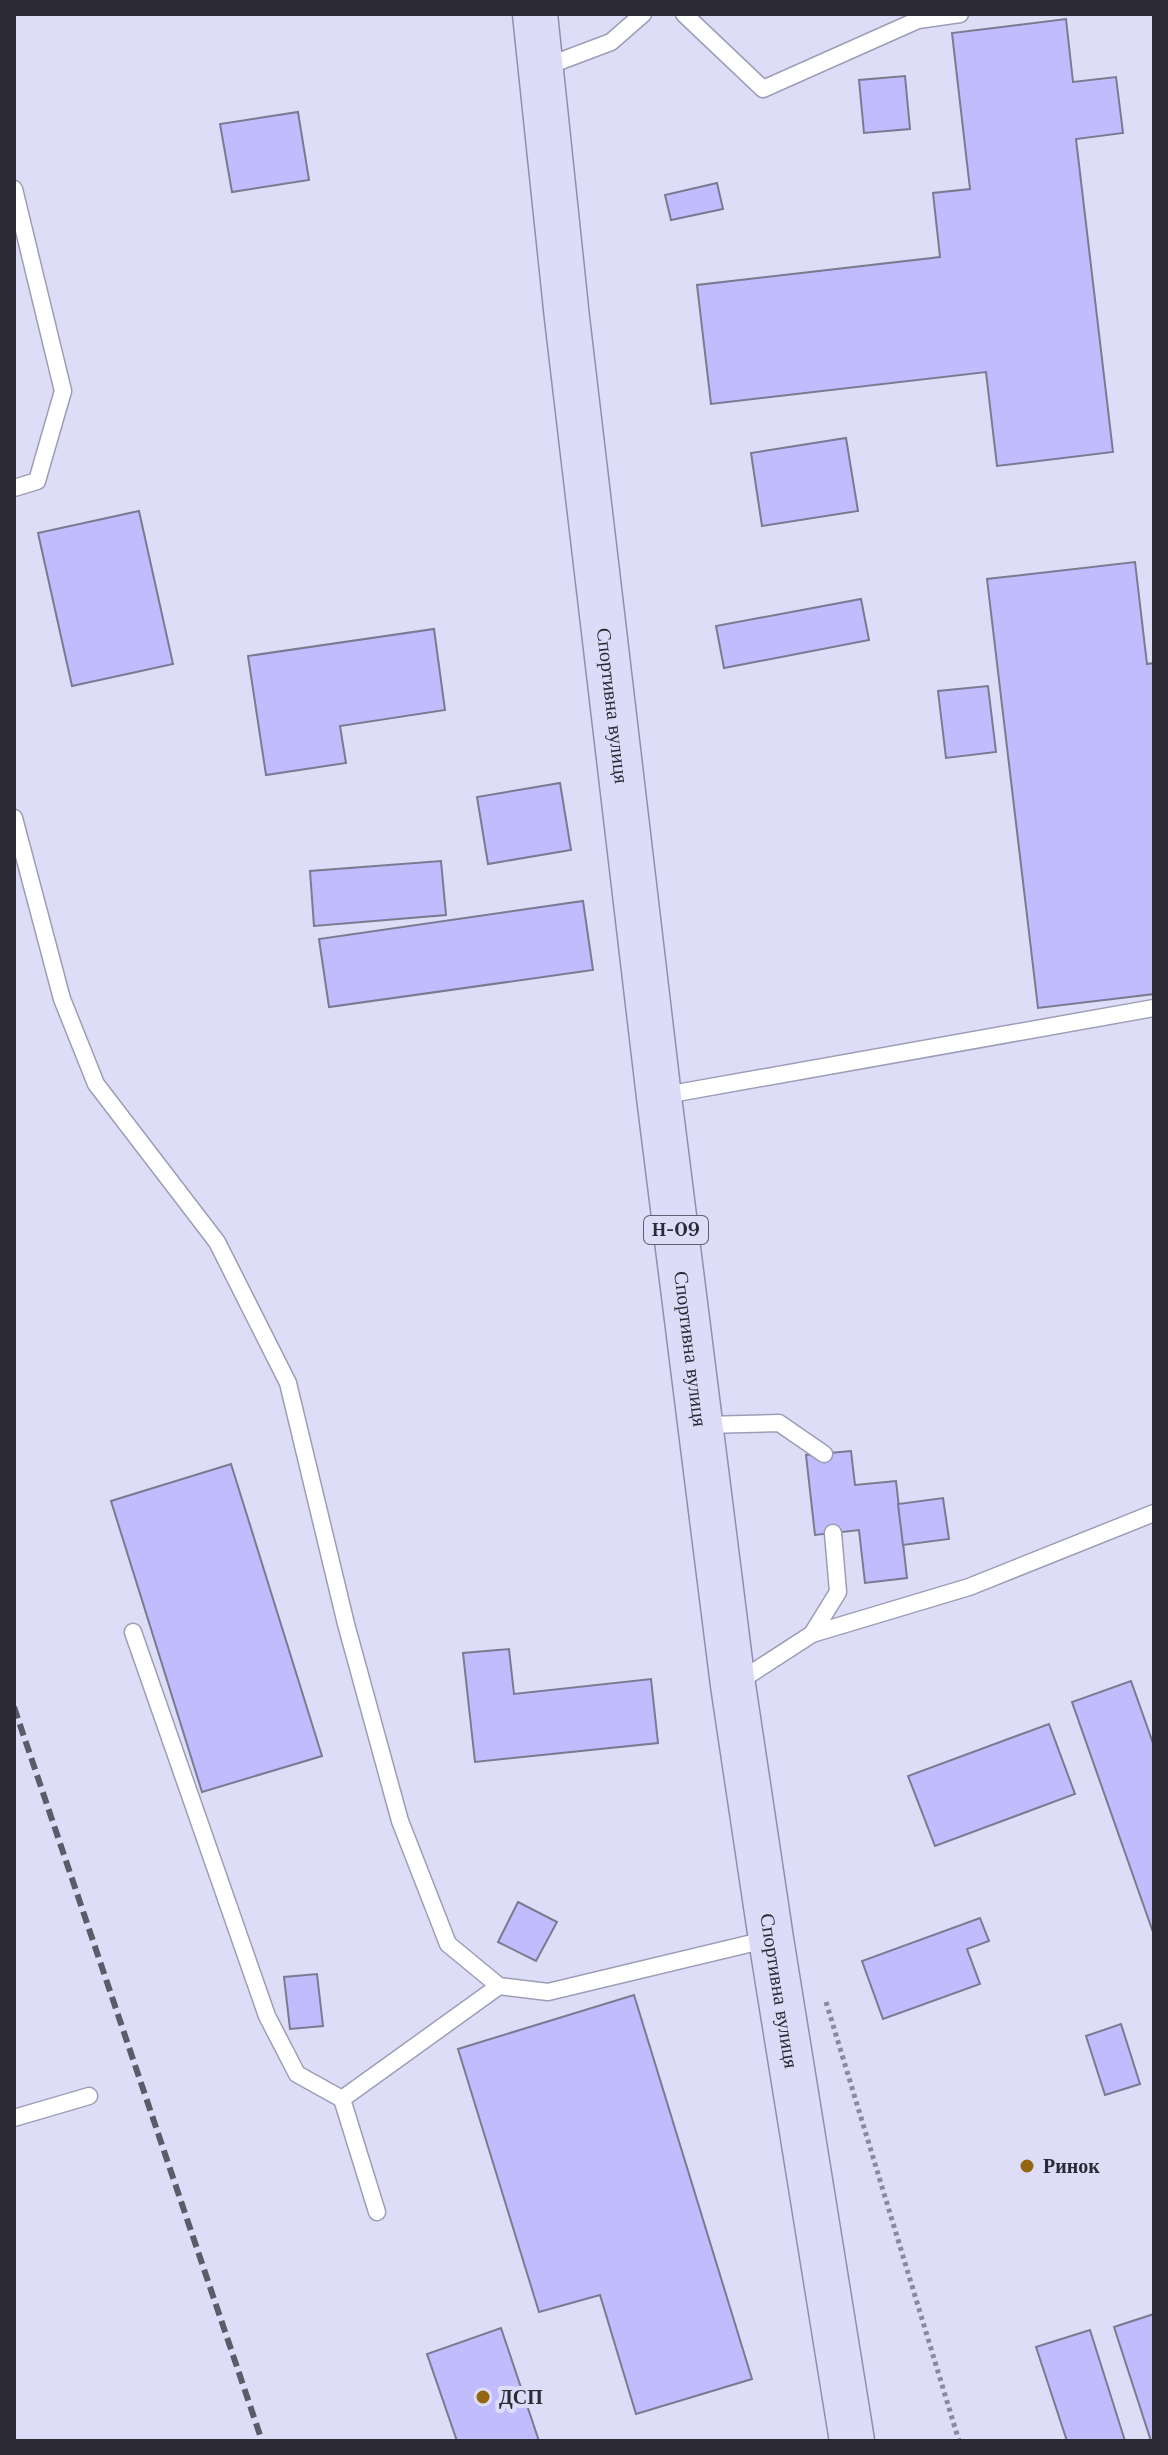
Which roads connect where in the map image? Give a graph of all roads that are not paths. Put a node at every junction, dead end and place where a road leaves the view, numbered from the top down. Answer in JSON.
{"nodes":[{"id":1,"x":535,"y":14,"type":"edge"},
{"id":2,"x":643,"y":14,"type":"edge"},
{"id":3,"x":684,"y":14,"type":"edge"},
{"id":4,"x":960,"y":14,"type":"edge"},
{"id":5,"x":541,"y":69,"type":"junction"},
{"id":6,"x":14,"y":189,"type":"edge"},
{"id":7,"x":14,"y":488,"type":"edge"},
{"id":8,"x":14,"y":818,"type":"edge"},
{"id":9,"x":1154,"y":1008,"type":"edge"},
{"id":10,"x":659,"y":1097,"type":"junction"},
{"id":11,"x":701,"y":1425,"type":"junction"},
{"id":12,"x":824,"y":1454,"type":"dead end"},
{"id":13,"x":1154,"y":1513,"type":"edge"},
{"id":14,"x":833,"y":1533,"type":"dead end"},
{"id":15,"x":133,"y":1632,"type":"dead end"},
{"id":16,"x":812,"y":1634,"type":"junction"},
{"id":17,"x":733,"y":1685,"type":"junction"},
{"id":18,"x":771,"y":1939,"type":"junction"},
{"id":19,"x":499,"y":1986,"type":"junction"},
{"id":20,"x":89,"y":2096,"type":"dead end"},
{"id":21,"x":342,"y":2099,"type":"junction"},
{"id":22,"x":14,"y":2118,"type":"edge"},
{"id":23,"x":377,"y":2212,"type":"dead end"},
{"id":24,"x":852,"y":2441,"type":"edge"}],
"edges":[{"from":1,"to":5,"type":"main road","name":"Спортивна вулиця","number":"Н-09"},
{"from":2,"to":5,"type":"lane"},
{"from":3,"to":4,"type":"lane"},
{"from":5,"to":10,"type":"main road","name":"Спортивна вулиця","number":"Н-09"},
{"from":6,"to":7,"type":"lane"},
{"from":8,"to":19,"type":"lane"},
{"from":9,"to":10,"type":"lane"},
{"from":10,"to":11,"type":"main road","name":"Спортивна вулиця","number":"Н-09"},
{"from":11,"to":12,"type":"lane"},
{"from":11,"to":17,"type":"main road","name":"Спортивна вулиця","number":"Н-09"},
{"from":13,"to":16,"type":"lane"},
{"from":14,"to":16,"type":"lane"},
{"from":15,"to":21,"type":"lane"},
{"from":16,"to":17,"type":"lane"},
{"from":17,"to":18,"type":"main road","name":"Спортивна вулиця","number":"Н-09"},
{"from":18,"to":19,"type":"lane"},
{"from":18,"to":24,"type":"main road","name":"Спортивна вулиця","number":"Н-09"},
{"from":19,"to":21,"type":"lane"},
{"from":20,"to":22,"type":"lane"},
{"from":21,"to":23,"type":"lane"}]}
